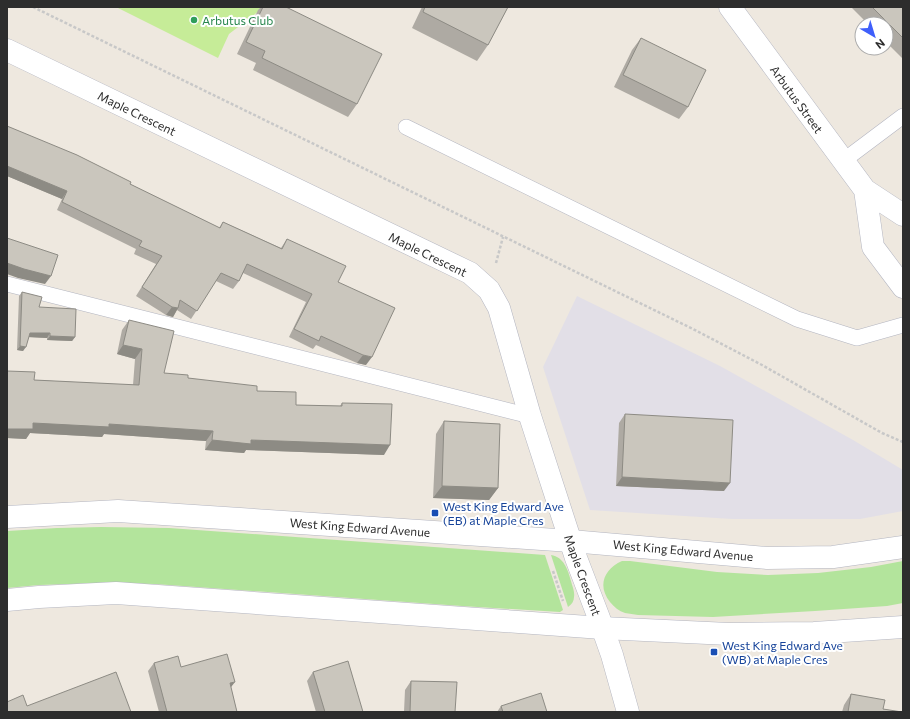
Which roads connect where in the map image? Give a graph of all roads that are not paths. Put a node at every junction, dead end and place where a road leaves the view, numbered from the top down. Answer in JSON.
{"nodes":[{"id":1,"x":730,"y":7,"type":"edge"},
{"id":2,"x":7,"y":50,"type":"edge"},
{"id":3,"x":903,"y":116,"type":"edge"},
{"id":4,"x":406,"y":127,"type":"dead end"},
{"id":5,"x":844,"y":161,"type":"junction"},
{"id":6,"x":864,"y":190,"type":"junction"},
{"id":7,"x":903,"y":215,"type":"edge"},
{"id":8,"x":7,"y":284,"type":"edge"},
{"id":9,"x":903,"y":287,"type":"edge"},
{"id":10,"x":903,"y":325,"type":"edge"},
{"id":11,"x":530,"y":416,"type":"junction"},
{"id":12,"x":7,"y":517,"type":"edge"},
{"id":13,"x":571,"y":541,"type":"junction"},
{"id":14,"x":903,"y":548,"type":"edge"},
{"id":15,"x":7,"y":600,"type":"edge"},
{"id":16,"x":903,"y":627,"type":"edge"},
{"id":17,"x":602,"y":628,"type":"junction"},
{"id":18,"x":628,"y":712,"type":"edge"}],
"edges":[{"from":1,"to":5,"type":"main road","name":"Arbutus Street"},
{"from":2,"to":11,"type":"main road","name":"Maple Crescent"},
{"from":3,"to":5,"type":"lane"},
{"from":4,"to":10,"type":"lane"},
{"from":5,"to":6,"type":"main road","name":"Arbutus Street"},
{"from":6,"to":7,"type":"main road","name":"Arbutus Street"},
{"from":6,"to":9,"type":"main road","name":"Arbutus Street"},
{"from":8,"to":11,"type":"lane"},
{"from":11,"to":13,"type":"main road","name":"Maple Crescent"},
{"from":12,"to":13,"type":"main road","name":"West King Edward Avenue"},
{"from":13,"to":14,"type":"main road","name":"West King Edward Avenue"},
{"from":13,"to":17,"type":"main road","name":"Maple Crescent"},
{"from":15,"to":17,"type":"main road"},
{"from":16,"to":17,"type":"main road"},
{"from":17,"to":18,"type":"main road","name":"Maple Crescent"}]}
